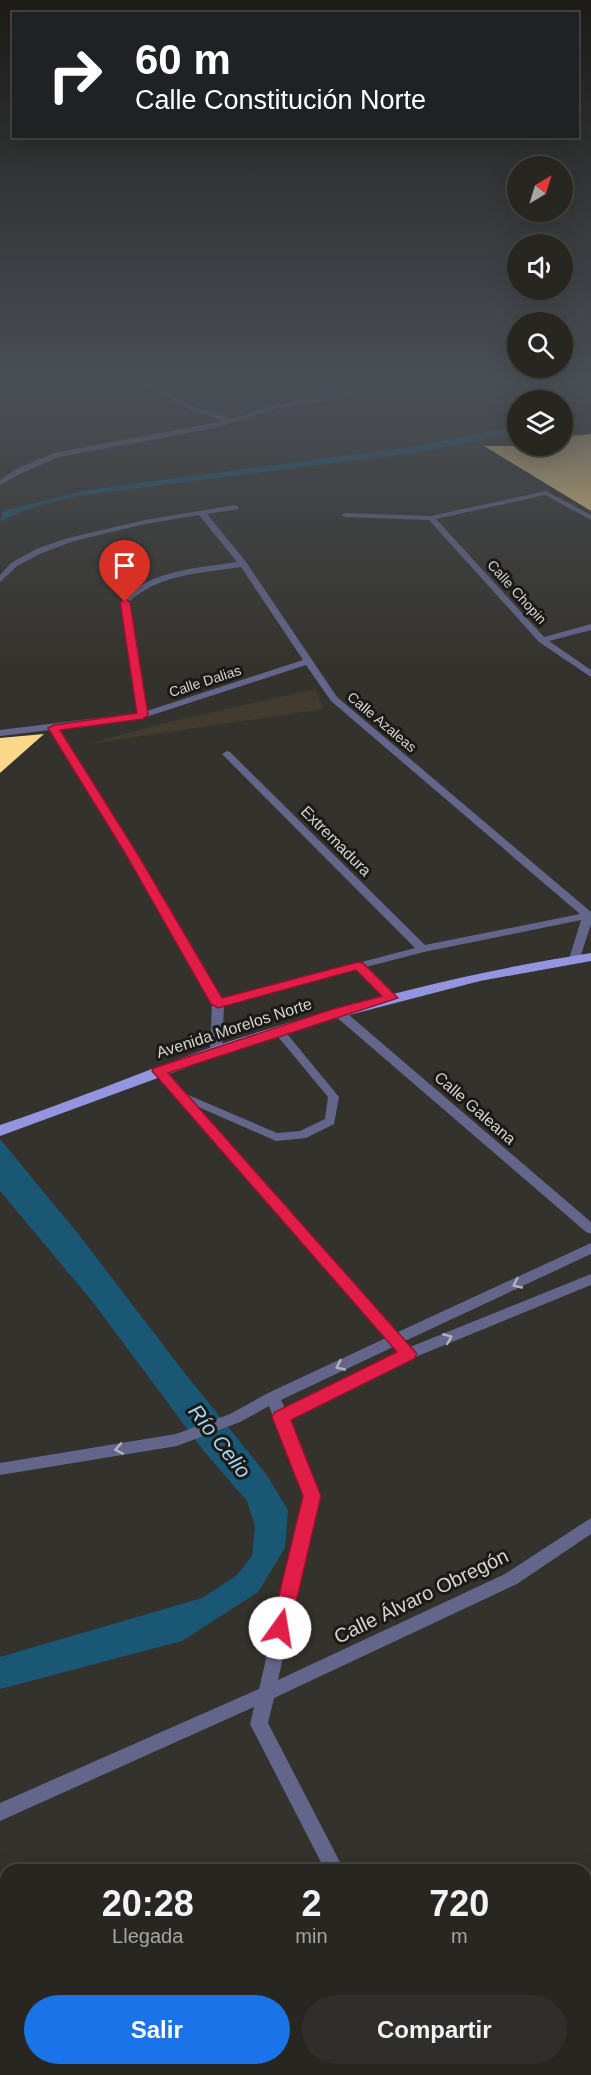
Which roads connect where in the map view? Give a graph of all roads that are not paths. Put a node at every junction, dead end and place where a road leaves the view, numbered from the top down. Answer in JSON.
{"nodes":[{"id":1,"x":235,"y":507,"type":"dead end"},
{"id":2,"x":201,"y":513,"type":"junction"},
{"id":3,"x":345,"y":515,"type":"dead end"},
{"id":4,"x":431,"y":518,"type":"junction"},
{"id":5,"x":591,"y":518,"type":"edge"},
{"id":6,"x":243,"y":564,"type":"junction"},
{"id":7,"x":0,"y":580,"type":"edge"},
{"id":8,"x":591,"y":627,"type":"edge"},
{"id":9,"x":542,"y":640,"type":"junction"},
{"id":10,"x":309,"y":661,"type":"junction"},
{"id":11,"x":591,"y":674,"type":"edge"},
{"id":12,"x":143,"y":715,"type":"junction"},
{"id":13,"x":54,"y":728,"type":"junction"},
{"id":14,"x":0,"y":732,"type":"edge"},
{"id":15,"x":227,"y":754,"type":"dead end"},
{"id":16,"x":589,"y":915,"type":"edge"},
{"id":17,"x":423,"y":949,"type":"junction"},
{"id":18,"x":591,"y":957,"type":"edge"},
{"id":19,"x":575,"y":959,"type":"junction"},
{"id":20,"x":358,"y":966,"type":"junction"},
{"id":21,"x":392,"y":998,"type":"junction"},
{"id":22,"x":218,"y":1004,"type":"junction"},
{"id":23,"x":338,"y":1012,"type":"junction"},
{"id":24,"x":279,"y":1031,"type":"junction"},
{"id":25,"x":216,"y":1052,"type":"junction"},
{"id":26,"x":159,"y":1071,"type":"junction"},
{"id":27,"x":182,"y":1096,"type":"junction"},
{"id":28,"x":6,"y":1129,"type":"edge"},
{"id":29,"x":591,"y":1229,"type":"edge"},
{"id":30,"x":591,"y":1248,"type":"edge"},
{"id":31,"x":591,"y":1279,"type":"edge"},
{"id":32,"x":396,"y":1340,"type":"junction"},
{"id":33,"x":408,"y":1354,"type":"junction"},
{"id":34,"x":273,"y":1397,"type":"junction"},
{"id":35,"x":281,"y":1417,"type":"junction"},
{"id":36,"x":0,"y":1469,"type":"edge"},
{"id":37,"x":591,"y":1525,"type":"edge"},
{"id":38,"x":265,"y":1694,"type":"junction"},
{"id":39,"x":0,"y":1812,"type":"edge"},
{"id":40,"x":332,"y":1864,"type":"edge"}],
"edges":[{"from":1,"to":2,"type":"street"},
{"from":2,"to":6,"type":"street","name":"Calle Azaleas"},
{"from":2,"to":7,"type":"street"},
{"from":3,"to":4,"type":"street"},
{"from":4,"to":5,"type":"street"},
{"from":4,"to":9,"type":"street","name":"Calle Chopin"},
{"from":6,"to":10,"type":"street","name":"Calle Azaleas"},
{"from":6,"to":12,"type":"street"},
{"from":8,"to":9,"type":"street"},
{"from":9,"to":11,"type":"street","name":"Calle Chopin"},
{"from":10,"to":12,"type":"street","name":"Calle Dalias"},
{"from":10,"to":16,"type":"street","name":"Calle Azaleas"},
{"from":12,"to":13,"type":"street","name":"Calle Dalias"},
{"from":13,"to":14,"type":"street","name":"Calle Dalias"},
{"from":13,"to":22,"type":"street"},
{"from":15,"to":17,"type":"street","name":"Extremadura"},
{"from":16,"to":17,"type":"street","name":"Avenida Morelos Norte"},
{"from":16,"to":19,"type":"street"},
{"from":17,"to":20,"type":"street","name":"Avenida Morelos Norte"},
{"from":18,"to":19,"type":"main road","name":"Avenida Morelos Norte"},
{"from":19,"to":21,"type":"main road","name":"Avenida Morelos Norte"},
{"from":20,"to":21,"type":"street"},
{"from":20,"to":22,"type":"street","name":"Avenida Morelos Norte"},
{"from":21,"to":23,"type":"main road","name":"Avenida Morelos Norte"},
{"from":22,"to":25,"type":"street"},
{"from":23,"to":24,"type":"main road","name":"Avenida Morelos Norte"},
{"from":23,"to":29,"type":"street","name":"Calle Galeana"},
{"from":24,"to":25,"type":"main road","name":"Avenida Morelos Norte"},
{"from":24,"to":27,"type":"lane"},
{"from":25,"to":26,"type":"main road","name":"Avenida Morelos Norte"},
{"from":26,"to":27,"type":"street"},
{"from":26,"to":28,"type":"main road","name":"Avenida Morelos Norte"},
{"from":27,"to":32,"type":"street"},
{"from":30,"to":32,"type":"street","one_way":true},
{"from":33,"to":31,"type":"street","one_way":true},
{"from":32,"to":33,"type":"street"},
{"from":32,"to":34,"type":"street","one_way":true},
{"from":33,"to":35,"type":"street"},
{"from":34,"to":35,"type":"street"},
{"from":34,"to":36,"type":"street","one_way":true},
{"from":35,"to":38,"type":"street"},
{"from":37,"to":38,"type":"street","name":"Calle Álvaro Obregón"},
{"from":38,"to":39,"type":"street","name":"Calle Álvaro Obregón"},
{"from":38,"to":40,"type":"street"}]}
